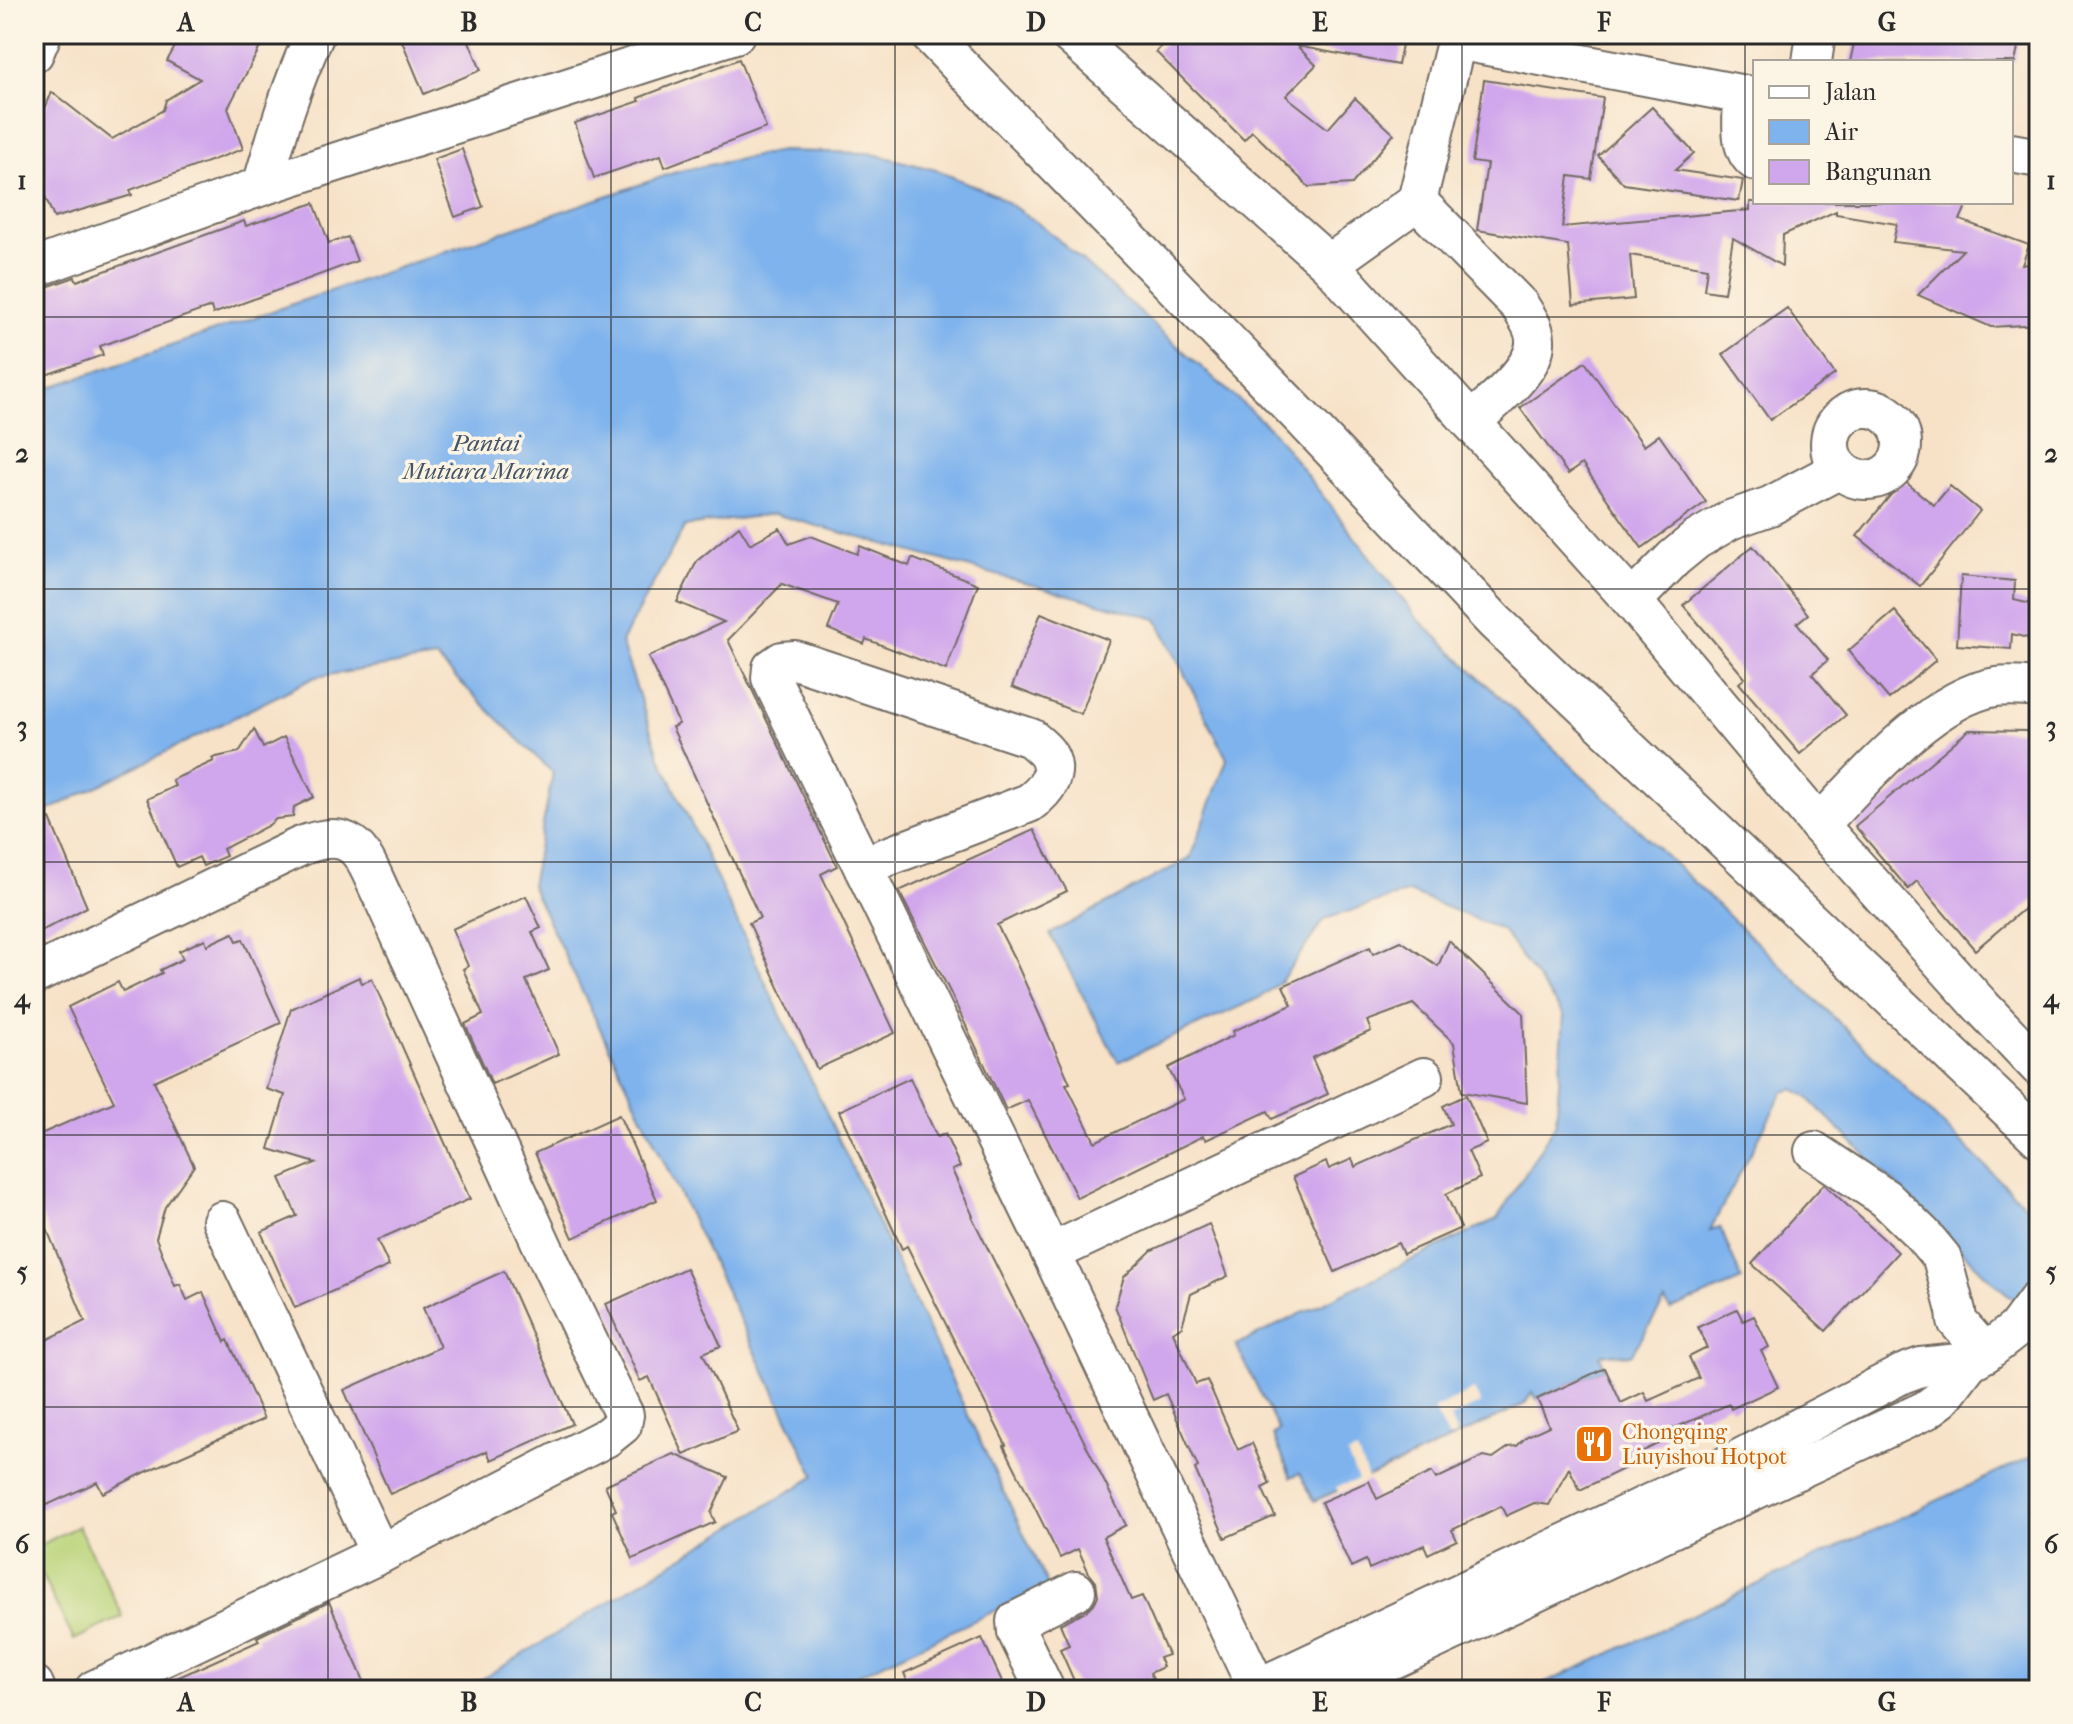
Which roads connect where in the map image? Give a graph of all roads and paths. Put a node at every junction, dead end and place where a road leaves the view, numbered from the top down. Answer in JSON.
{"nodes":[{"id":1,"x":42,"y":34,"type":"edge"},
{"id":2,"x":315,"y":34,"type":"edge"},
{"id":3,"x":735,"y":34,"type":"edge"},
{"id":4,"x":929,"y":34,"type":"edge"},
{"id":5,"x":1069,"y":34,"type":"edge"},
{"id":6,"x":1816,"y":34,"type":"edge"},
{"id":7,"x":1458,"y":37,"type":"edge"},
{"id":8,"x":34,"y":53,"type":"edge"},
{"id":9,"x":1812,"y":60,"type":"edge"},
{"id":10,"x":1749,"y":96,"type":"edge"},
{"id":11,"x":2013,"y":153,"type":"edge"},
{"id":12,"x":2039,"y":158,"type":"edge"},
{"id":13,"x":1753,"y":160,"type":"edge"},
{"id":14,"x":262,"y":186,"type":"junction"},
{"id":15,"x":1417,"y":201,"type":"junction"},
{"id":16,"x":1329,"y":264,"type":"junction"},
{"id":17,"x":34,"y":268,"type":"edge"},
{"id":18,"x":1471,"y":422,"type":"junction"},
{"id":19,"x":1840,"y":469,"type":"dead end"},
{"id":20,"x":1632,"y":601,"type":"junction"},
{"id":21,"x":2039,"y":688,"type":"edge"},
{"id":22,"x":1819,"y":825,"type":"junction"},
{"id":23,"x":863,"y":866,"type":"junction"},
{"id":24,"x":34,"y":975,"type":"edge"},
{"id":25,"x":2039,"y":1067,"type":"edge"},
{"id":26,"x":1424,"y":1077,"type":"dead end"},
{"id":27,"x":2039,"y":1138,"type":"edge"},
{"id":28,"x":1814,"y":1151,"type":"dead end"},
{"id":29,"x":222,"y":1221,"type":"dead end"},
{"id":30,"x":1051,"y":1253,"type":"junction"},
{"id":31,"x":2033,"y":1306,"type":"edge"},
{"id":32,"x":1977,"y":1358,"type":"junction"},
{"id":33,"x":380,"y":1554,"type":"junction"},
{"id":34,"x":1076,"y":1591,"type":"dead end"},
{"id":35,"x":1257,"y":1689,"type":"edge"},
{"id":36,"x":94,"y":1690,"type":"edge"},
{"id":37,"x":1045,"y":1690,"type":"edge"},
{"id":38,"x":1327,"y":1690,"type":"edge"}],
"edges":[{"from":1,"to":8,"type":"street"},
{"from":2,"to":14,"type":"street"},
{"from":3,"to":14,"type":"street"},
{"from":4,"to":27,"type":"street"},
{"from":5,"to":16,"type":"street"},
{"from":6,"to":9,"type":"street"},
{"from":7,"to":10,"type":"street"},
{"from":7,"to":15,"type":"street"},
{"from":10,"to":13,"type":"street"},
{"from":11,"to":12,"type":"street"},
{"from":14,"to":17,"type":"street"},
{"from":15,"to":16,"type":"street"},
{"from":15,"to":18,"type":"street"},
{"from":16,"to":18,"type":"street"},
{"from":18,"to":20,"type":"street"},
{"from":19,"to":20,"type":"street"},
{"from":20,"to":22,"type":"street"},
{"from":21,"to":22,"type":"street"},
{"from":22,"to":25,"type":"street"},
{"from":23,"to":23,"type":"street"},
{"from":23,"to":30,"type":"street"},
{"from":24,"to":33,"type":"street"},
{"from":26,"to":30,"type":"street"},
{"from":28,"to":32,"type":"street"},
{"from":29,"to":33,"type":"street"},
{"from":30,"to":35,"type":"street"},
{"from":31,"to":32,"type":"street"},
{"from":32,"to":35,"type":"street"},
{"from":32,"to":38,"type":"street"},
{"from":33,"to":36,"type":"street"},
{"from":34,"to":37,"type":"street"}]}
